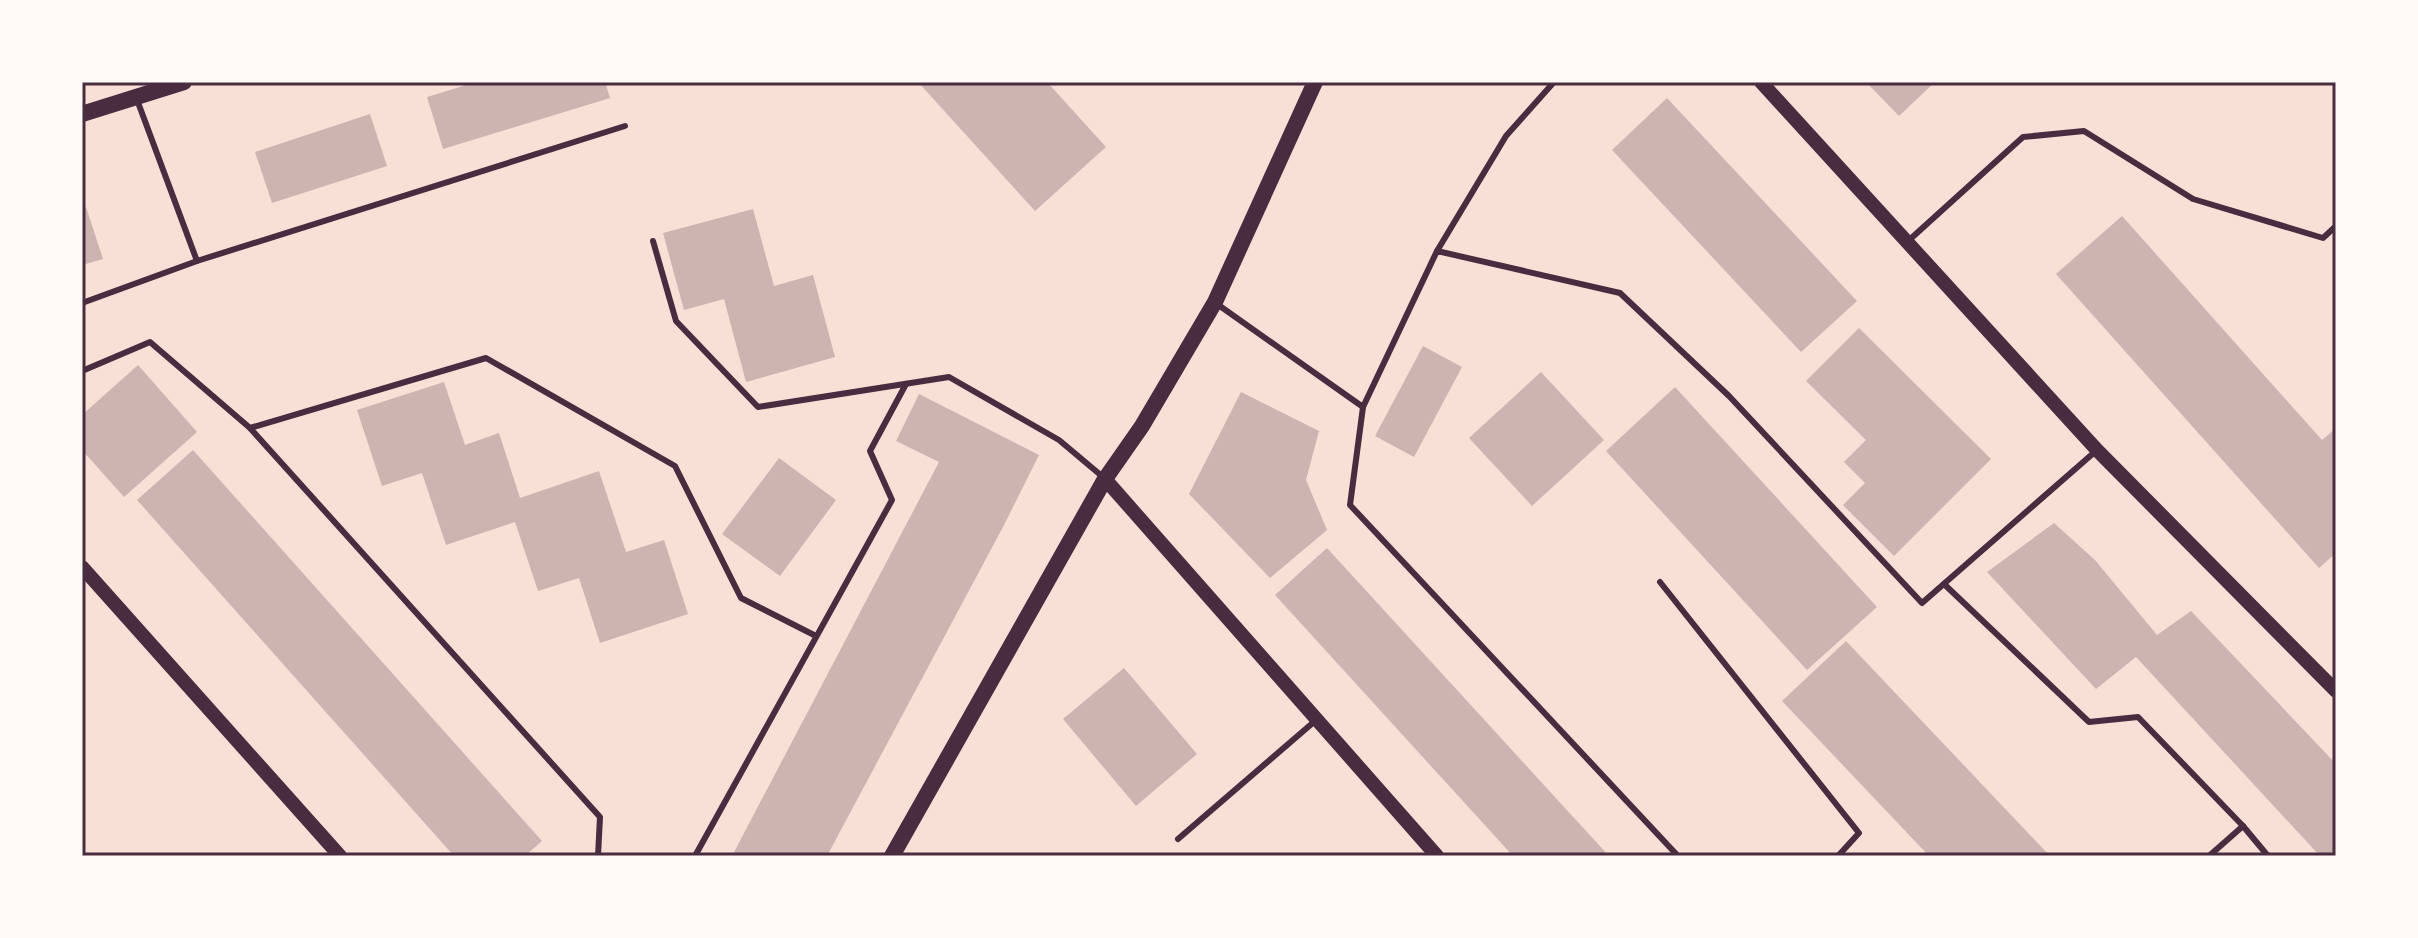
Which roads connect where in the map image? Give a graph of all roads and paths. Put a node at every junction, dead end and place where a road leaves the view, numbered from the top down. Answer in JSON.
{"nodes":[{"id":1,"x":184,"y":82,"type":"edge"},
{"id":2,"x":1315,"y":82,"type":"edge"},
{"id":3,"x":1554,"y":82,"type":"edge"},
{"id":4,"x":1761,"y":82,"type":"edge"},
{"id":5,"x":136,"y":97,"type":"junction"},
{"id":6,"x":82,"y":114,"type":"edge"},
{"id":7,"x":625,"y":126,"type":"dead end"},
{"id":8,"x":2336,"y":226,"type":"edge"},
{"id":9,"x":653,"y":241,"type":"dead end"},
{"id":10,"x":1907,"y":242,"type":"junction"},
{"id":11,"x":1437,"y":251,"type":"junction"},
{"id":12,"x":197,"y":261,"type":"junction"},
{"id":13,"x":1215,"y":302,"type":"junction"},
{"id":14,"x":82,"y":303,"type":"edge"},
{"id":15,"x":82,"y":371,"type":"edge"},
{"id":16,"x":906,"y":384,"type":"junction"},
{"id":17,"x":1363,"y":407,"type":"junction"},
{"id":18,"x":250,"y":428,"type":"junction"},
{"id":19,"x":2097,"y":450,"type":"junction"},
{"id":20,"x":1105,"y":479,"type":"junction"},
{"id":21,"x":82,"y":567,"type":"edge"},
{"id":22,"x":1660,"y":582,"type":"dead end"},
{"id":23,"x":1944,"y":584,"type":"junction"},
{"id":24,"x":816,"y":636,"type":"junction"},
{"id":25,"x":2336,"y":691,"type":"edge"},
{"id":26,"x":1317,"y":720,"type":"junction"},
{"id":27,"x":2243,"y":826,"type":"junction"},
{"id":28,"x":1178,"y":839,"type":"dead end"},
{"id":29,"x":340,"y":856,"type":"edge"},
{"id":30,"x":598,"y":856,"type":"edge"},
{"id":31,"x":695,"y":856,"type":"edge"},
{"id":32,"x":892,"y":856,"type":"edge"},
{"id":33,"x":1437,"y":856,"type":"edge"},
{"id":34,"x":1678,"y":856,"type":"edge"},
{"id":35,"x":1838,"y":856,"type":"edge"},
{"id":36,"x":2209,"y":856,"type":"edge"},
{"id":37,"x":2268,"y":856,"type":"edge"}],
"edges":[{"from":1,"to":5,"type":"main road"},
{"from":2,"to":13,"type":"main road"},
{"from":3,"to":11,"type":"lane"},
{"from":4,"to":10,"type":"street"},
{"from":5,"to":6,"type":"main road"},
{"from":5,"to":12,"type":"lane"},
{"from":7,"to":12,"type":"lane"},
{"from":8,"to":10,"type":"lane"},
{"from":9,"to":16,"type":"lane"},
{"from":10,"to":19,"type":"street"},
{"from":11,"to":17,"type":"lane"},
{"from":11,"to":23,"type":"lane"},
{"from":12,"to":14,"type":"lane"},
{"from":13,"to":17,"type":"lane"},
{"from":13,"to":20,"type":"main road"},
{"from":15,"to":18,"type":"lane"},
{"from":16,"to":20,"type":"lane"},
{"from":16,"to":24,"type":"lane"},
{"from":17,"to":34,"type":"lane"},
{"from":18,"to":24,"type":"lane"},
{"from":18,"to":30,"type":"lane"},
{"from":19,"to":23,"type":"lane"},
{"from":19,"to":25,"type":"street"},
{"from":20,"to":26,"type":"street"},
{"from":20,"to":32,"type":"main road"},
{"from":21,"to":29,"type":"street"},
{"from":22,"to":35,"type":"lane"},
{"from":23,"to":27,"type":"lane"},
{"from":24,"to":31,"type":"lane"},
{"from":26,"to":28,"type":"lane"},
{"from":26,"to":33,"type":"street"},
{"from":27,"to":36,"type":"lane"},
{"from":27,"to":37,"type":"lane"}]}
